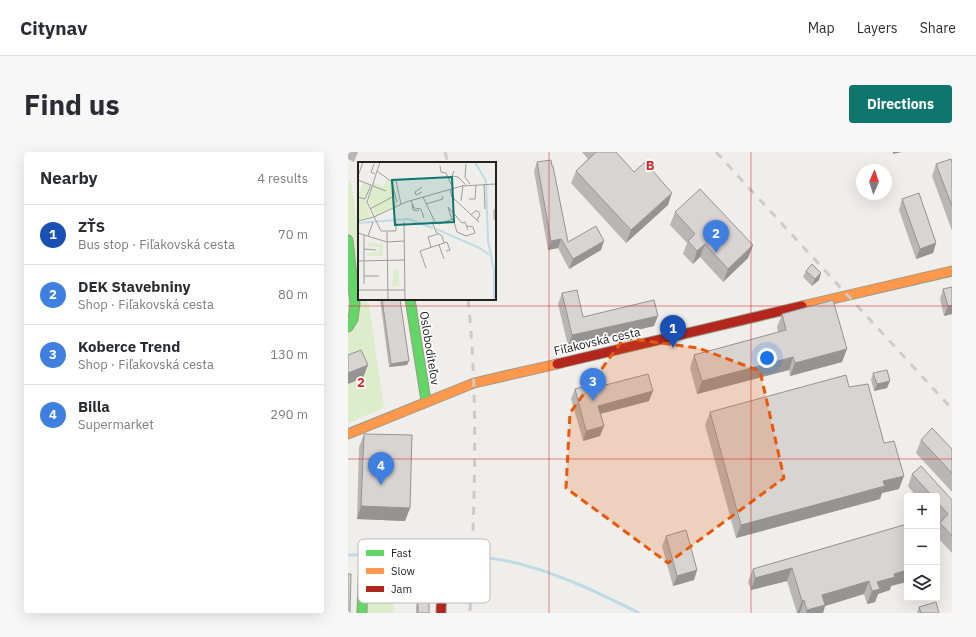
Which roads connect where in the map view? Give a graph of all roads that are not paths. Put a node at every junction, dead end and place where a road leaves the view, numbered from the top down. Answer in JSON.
{"nodes":[{"id":1,"x":348,"y":240,"type":"edge"},
{"id":2,"x":952,"y":271,"type":"edge"},
{"id":3,"x":410,"y":300,"type":"edge"},
{"id":4,"x":348,"y":327,"type":"edge"},
{"id":5,"x":426,"y":401,"type":"junction"},
{"id":6,"x":348,"y":434,"type":"edge"},
{"id":7,"x":362,"y":603,"type":"edge"},
{"id":8,"x":441,"y":603,"type":"edge"},
{"id":9,"x":362,"y":613,"type":"edge"},
{"id":10,"x":441,"y":613,"type":"edge"}],
"edges":[{"from":1,"to":4,"type":"street"},
{"from":2,"to":5,"type":"street","name":"Fiľakovská cesta"},
{"from":3,"to":5,"type":"street","name":"Osloboditeľov"},
{"from":5,"to":6,"type":"street","name":"Fiľakovská cesta"},
{"from":7,"to":9,"type":"street"},
{"from":8,"to":10,"type":"street"}]}
